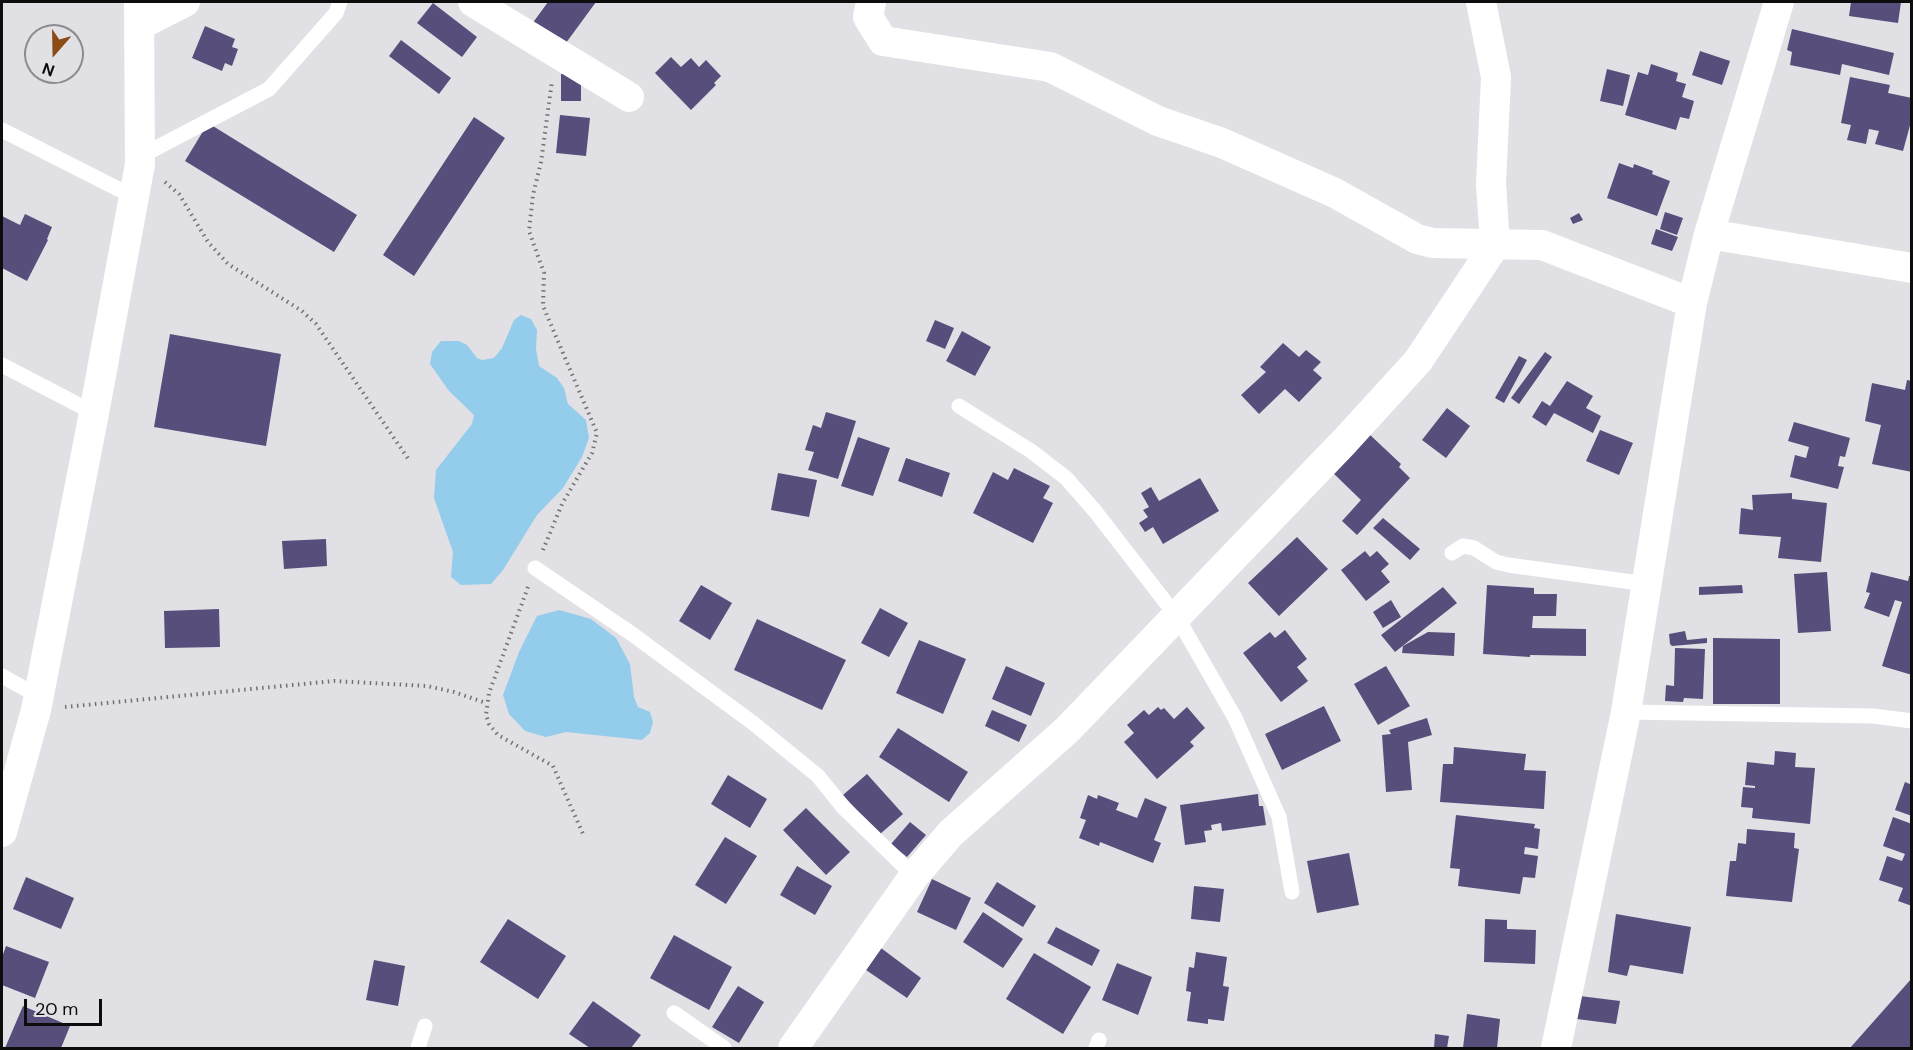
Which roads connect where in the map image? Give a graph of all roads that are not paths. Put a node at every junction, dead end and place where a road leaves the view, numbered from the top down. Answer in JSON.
{"nodes":[{"id":1,"x":185,"y":2,"type":"edge"},
{"id":2,"x":340,"y":2,"type":"edge"},
{"id":3,"x":473,"y":2,"type":"edge"},
{"id":4,"x":871,"y":2,"type":"edge"},
{"id":5,"x":1481,"y":2,"type":"edge"},
{"id":6,"x":1779,"y":2,"type":"edge"},
{"id":7,"x":139,"y":13,"type":"edge"},
{"id":8,"x":629,"y":97,"type":"dead end"},
{"id":9,"x":2,"y":130,"type":"edge"},
{"id":10,"x":140,"y":160,"type":"junction"},
{"id":11,"x":134,"y":197,"type":"junction"},
{"id":12,"x":1709,"y":234,"type":"junction"},
{"id":13,"x":1495,"y":245,"type":"junction"},
{"id":14,"x":1911,"y":268,"type":"edge"},
{"id":15,"x":1692,"y":303,"type":"junction"},
{"id":16,"x":2,"y":365,"type":"edge"},
{"id":17,"x":959,"y":406,"type":"dead end"},
{"id":18,"x":94,"y":414,"type":"junction"},
{"id":19,"x":1452,"y":553,"type":"dead end"},
{"id":20,"x":535,"y":568,"type":"road end"},
{"id":21,"x":1647,"y":584,"type":"junction"},
{"id":22,"x":1176,"y":617,"type":"junction"},
{"id":23,"x":2,"y":676,"type":"edge"},
{"id":24,"x":37,"y":703,"type":"junction"},
{"id":25,"x":1626,"y":712,"type":"junction"},
{"id":26,"x":1911,"y":721,"type":"edge"},
{"id":27,"x":2,"y":832,"type":"edge"},
{"id":28,"x":914,"y":876,"type":"junction"},
{"id":29,"x":1293,"y":892,"type":"dead end"},
{"id":30,"x":674,"y":1013,"type":"dead end"},
{"id":31,"x":425,"y":1026,"type":"dead end"},
{"id":32,"x":418,"y":1048,"type":"edge"},
{"id":33,"x":724,"y":1048,"type":"edge"},
{"id":34,"x":793,"y":1048,"type":"edge"},
{"id":35,"x":1556,"y":1048,"type":"edge"}],
"edges":[{"from":1,"to":7,"type":"street"},
{"from":2,"to":10,"type":"lane"},
{"from":3,"to":8,"type":"street"},
{"from":4,"to":13,"type":"street"},
{"from":5,"to":13,"type":"street"},
{"from":6,"to":12,"type":"street"},
{"from":7,"to":10,"type":"street"},
{"from":9,"to":11,"type":"lane"},
{"from":10,"to":11,"type":"street"},
{"from":11,"to":18,"type":"street"},
{"from":12,"to":14,"type":"street"},
{"from":12,"to":15,"type":"street"},
{"from":13,"to":15,"type":"street"},
{"from":13,"to":22,"type":"street"},
{"from":15,"to":21,"type":"street"},
{"from":16,"to":18,"type":"lane"},
{"from":17,"to":22,"type":"lane"},
{"from":18,"to":24,"type":"street"},
{"from":19,"to":21,"type":"lane"},
{"from":20,"to":28,"type":"lane"},
{"from":21,"to":25,"type":"street"},
{"from":22,"to":28,"type":"street"},
{"from":22,"to":29,"type":"lane"},
{"from":23,"to":24,"type":"lane"},
{"from":24,"to":27,"type":"street"},
{"from":25,"to":26,"type":"lane"},
{"from":25,"to":35,"type":"street"},
{"from":28,"to":34,"type":"street"},
{"from":30,"to":33,"type":"lane"},
{"from":31,"to":32,"type":"lane"}]}
